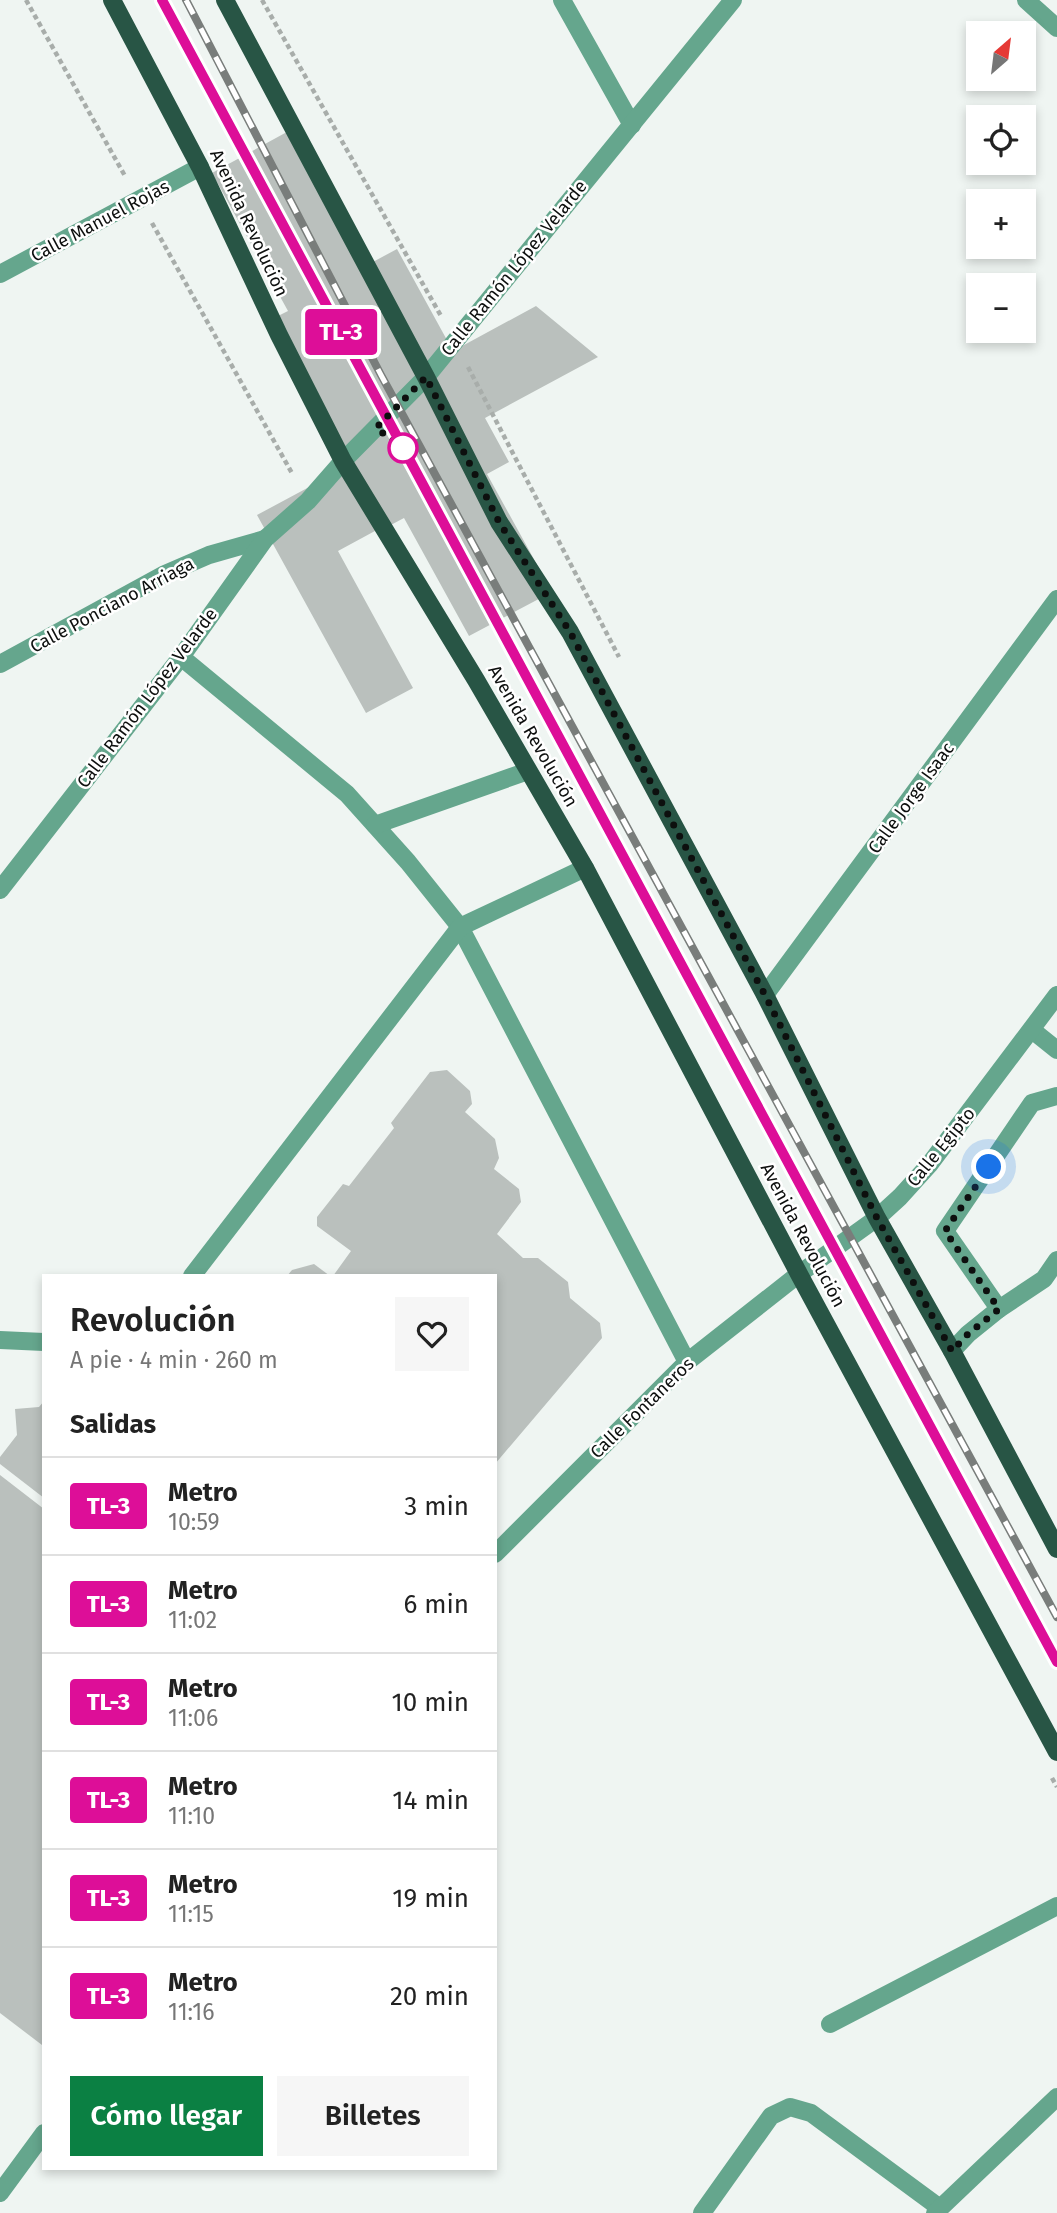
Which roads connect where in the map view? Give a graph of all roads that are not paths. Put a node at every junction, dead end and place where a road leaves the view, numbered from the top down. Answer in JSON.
{"nodes":[{"id":1,"x":112,"y":0,"type":"edge"},
{"id":2,"x":225,"y":0,"type":"edge"},
{"id":3,"x":562,"y":0,"type":"edge"},
{"id":4,"x":733,"y":0,"type":"edge"},
{"id":5,"x":1026,"y":0,"type":"edge"},
{"id":6,"x":1057,"y":28,"type":"edge"},
{"id":7,"x":632,"y":125,"type":"junction"},
{"id":8,"x":200,"y":167,"type":"junction"},
{"id":9,"x":0,"y":274,"type":"edge"},
{"id":10,"x":426,"y":377,"type":"junction"},
{"id":11,"x":342,"y":461,"type":"junction"},
{"id":12,"x":265,"y":539,"type":"junction"},
{"id":13,"x":1057,"y":599,"type":"edge"},
{"id":14,"x":181,"y":657,"type":"junction"},
{"id":15,"x":0,"y":664,"type":"edge"},
{"id":16,"x":528,"y":771,"type":"junction"},
{"id":17,"x":375,"y":825,"type":"junction"},
{"id":18,"x":585,"y":868,"type":"junction"},
{"id":19,"x":0,"y":890,"type":"edge"},
{"id":20,"x":460,"y":927,"type":"junction"},
{"id":21,"x":765,"y":995,"type":"junction"},
{"id":22,"x":1057,"y":995,"type":"edge"},
{"id":23,"x":1032,"y":1030,"type":"junction"},
{"id":24,"x":1057,"y":1050,"type":"edge"},
{"id":25,"x":1057,"y":1096,"type":"edge"},
{"id":26,"x":877,"y":1218,"type":"junction"},
{"id":27,"x":1057,"y":1260,"type":"edge"},
{"id":28,"x":194,"y":1274,"type":"edge"},
{"id":29,"x":799,"y":1274,"type":"junction"},
{"id":30,"x":999,"y":1309,"type":"junction"},
{"id":31,"x":0,"y":1340,"type":"edge"},
{"id":32,"x":42,"y":1342,"type":"edge"},
{"id":33,"x":952,"y":1351,"type":"junction"},
{"id":34,"x":687,"y":1362,"type":"junction"},
{"id":35,"x":1057,"y":1549,"type":"edge"},
{"id":36,"x":497,"y":1552,"type":"edge"},
{"id":37,"x":1057,"y":1752,"type":"edge"},
{"id":38,"x":1057,"y":1906,"type":"edge"},
{"id":39,"x":830,"y":2024,"type":"dead end"},
{"id":40,"x":1057,"y":2097,"type":"edge"},
{"id":41,"x":42,"y":2136,"type":"edge"},
{"id":42,"x":0,"y":2193,"type":"edge"},
{"id":43,"x":937,"y":2211,"type":"edge"},
{"id":44,"x":702,"y":2213,"type":"edge"}],
"edges":[{"from":1,"to":8,"type":"main road","name":"Avenida Revolución"},
{"from":2,"to":10,"type":"main road"},
{"from":3,"to":7,"type":"street"},
{"from":4,"to":7,"type":"street","name":"Calle Ramón López Velarde"},
{"from":5,"to":6,"type":"street"},
{"from":7,"to":10,"type":"street","name":"Calle Ramón López Velarde"},
{"from":8,"to":9,"type":"street","name":"Calle Manuel Rojas"},
{"from":8,"to":11,"type":"main road","name":"Avenida Revolución"},
{"from":10,"to":11,"type":"street","name":"Calle Ramón López Velarde"},
{"from":10,"to":21,"type":"main road"},
{"from":11,"to":12,"type":"street","name":"Calle Ramón López Velarde"},
{"from":11,"to":16,"type":"main road","name":"Avenida Revolución"},
{"from":12,"to":14,"type":"street","name":"Calle Ramón López Velarde"},
{"from":12,"to":15,"type":"street","name":"Calle Ponciano Arriaga"},
{"from":13,"to":21,"type":"street","name":"Calle Jorge Isaac"},
{"from":14,"to":17,"type":"street"},
{"from":14,"to":19,"type":"street","name":"Calle Ramón López Velarde"},
{"from":16,"to":17,"type":"street"},
{"from":16,"to":18,"type":"main road","name":"Avenida Revolución"},
{"from":17,"to":20,"type":"street"},
{"from":18,"to":20,"type":"street"},
{"from":18,"to":29,"type":"main road","name":"Avenida Revolución"},
{"from":20,"to":28,"type":"street"},
{"from":20,"to":34,"type":"street"},
{"from":21,"to":26,"type":"main road"},
{"from":22,"to":23,"type":"street","name":"Calle Egipto"},
{"from":23,"to":24,"type":"street"},
{"from":23,"to":26,"type":"street","name":"Calle Egipto"},
{"from":25,"to":30,"type":"street"},
{"from":26,"to":29,"type":"street","name":"Calle Egipto"},
{"from":26,"to":33,"type":"main road"},
{"from":27,"to":30,"type":"street"},
{"from":29,"to":34,"type":"street","name":"Calle Fontaneros"},
{"from":29,"to":37,"type":"main road","name":"Avenida Revolución"},
{"from":30,"to":33,"type":"street"},
{"from":31,"to":32,"type":"street"},
{"from":33,"to":35,"type":"main road"},
{"from":34,"to":36,"type":"street","name":"Calle Fontaneros"},
{"from":38,"to":39,"type":"street"},
{"from":40,"to":43,"type":"street"},
{"from":41,"to":42,"type":"street"},
{"from":43,"to":44,"type":"street"}]}
